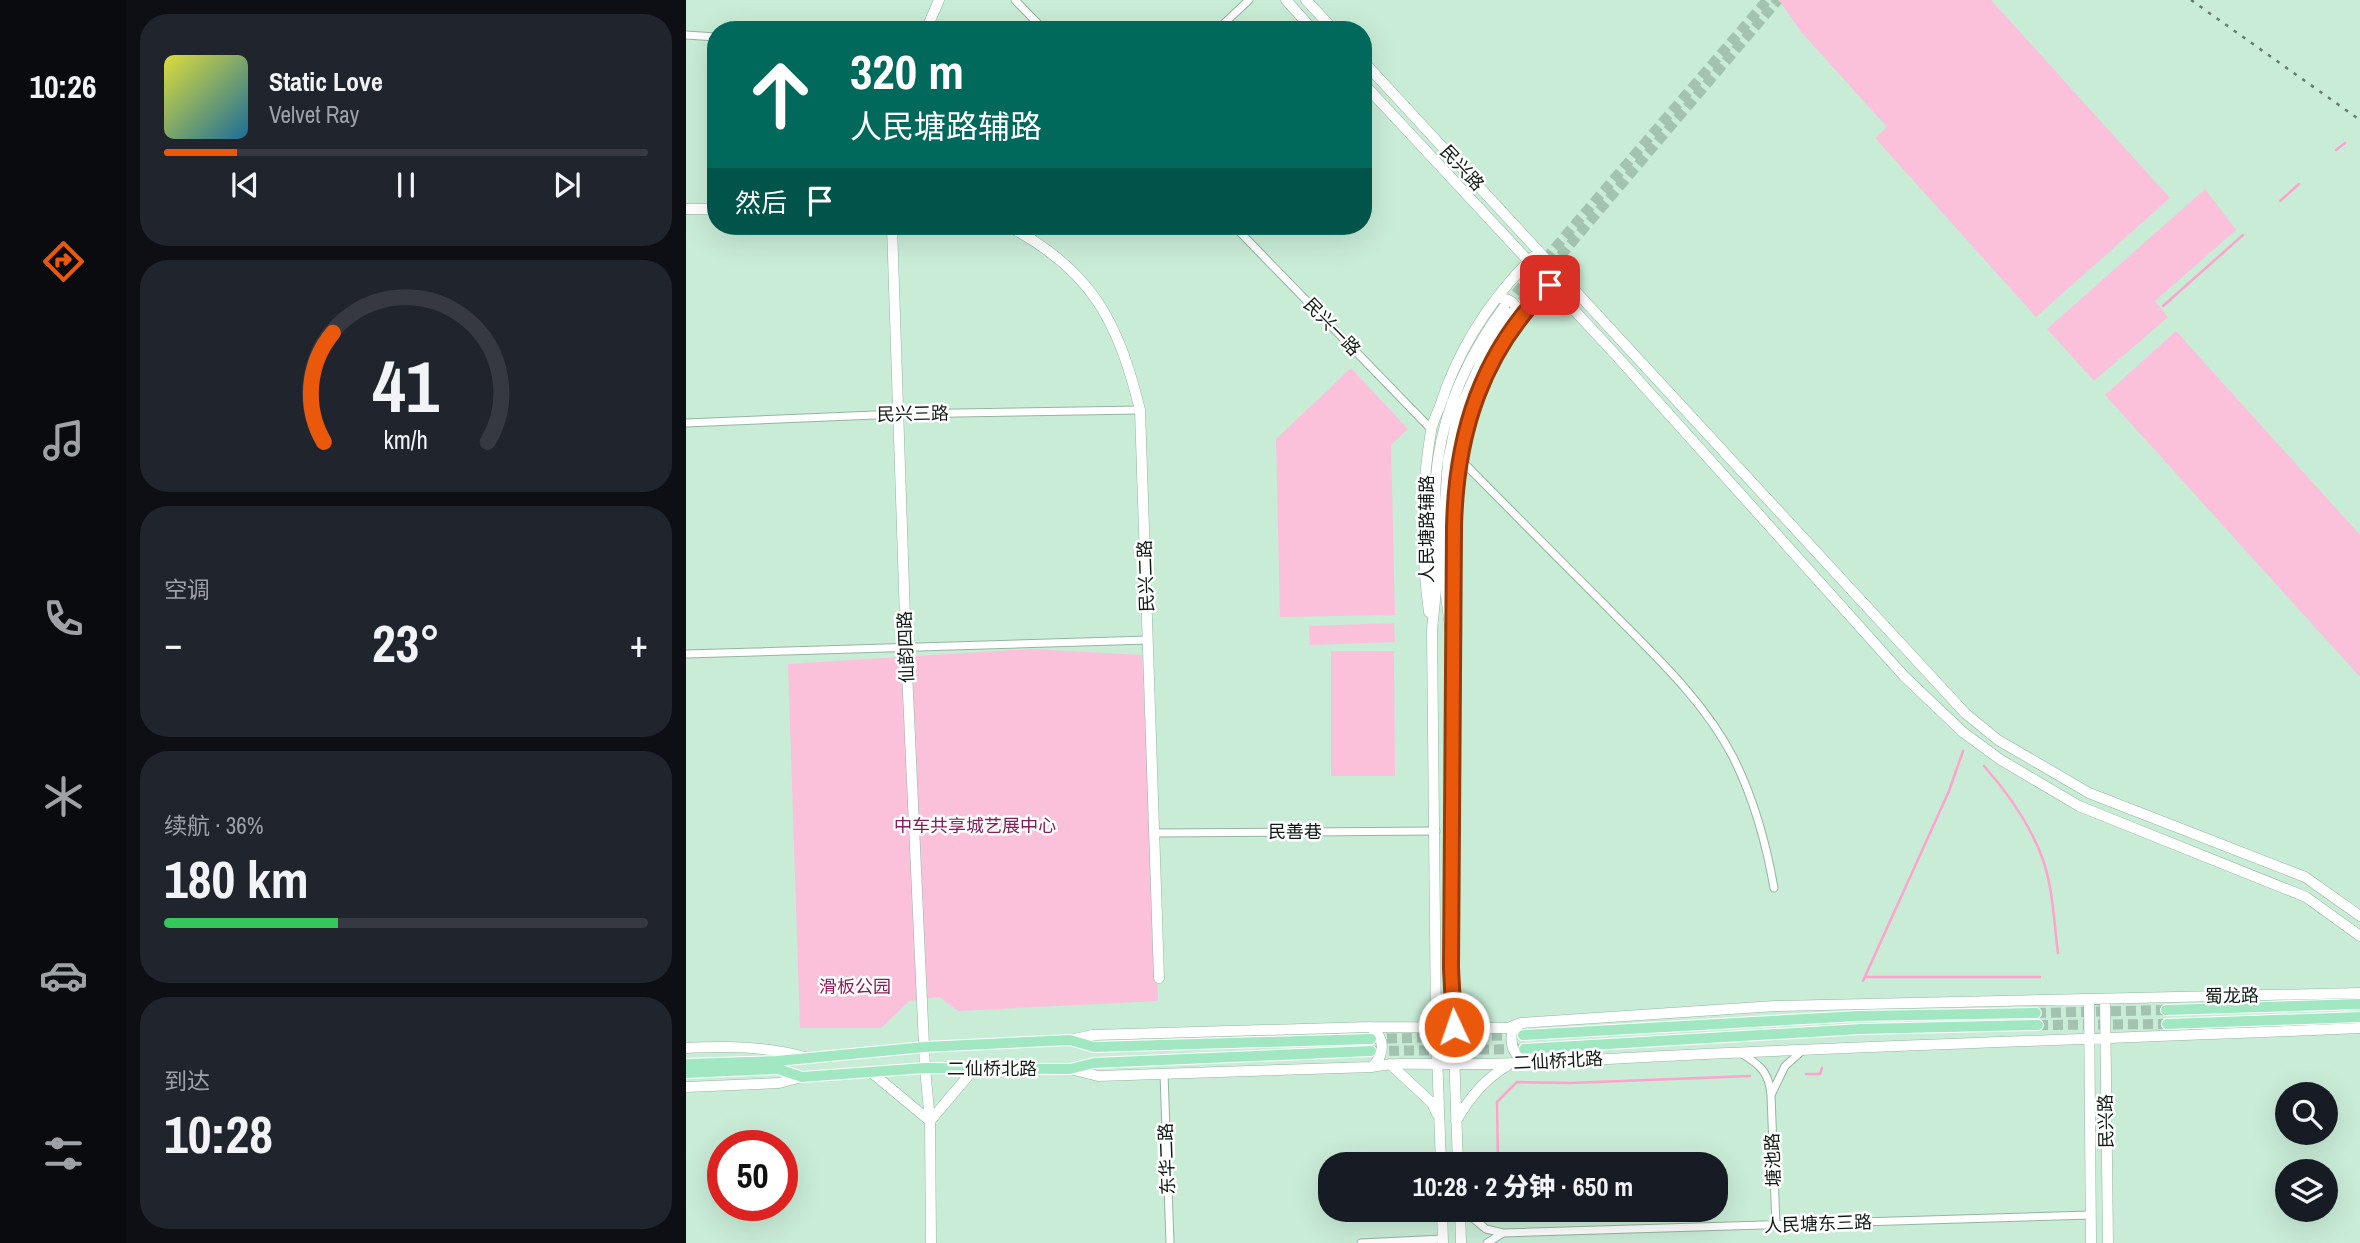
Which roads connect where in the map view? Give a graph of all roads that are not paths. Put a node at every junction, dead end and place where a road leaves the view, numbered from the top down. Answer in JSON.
{"nodes":[{"id":1,"x":939,"y":0,"type":"edge"},
{"id":2,"x":1015,"y":0,"type":"edge"},
{"id":3,"x":1249,"y":0,"type":"edge"},
{"id":4,"x":1286,"y":0,"type":"edge"},
{"id":5,"x":1306,"y":0,"type":"edge"},
{"id":6,"x":930,"y":21,"type":"edge"},
{"id":7,"x":1035,"y":21,"type":"edge"},
{"id":8,"x":1227,"y":21,"type":"edge"},
{"id":9,"x":1305,"y":21,"type":"edge"},
{"id":10,"x":1326,"y":21,"type":"edge"},
{"id":11,"x":686,"y":35,"type":"edge"},
{"id":12,"x":707,"y":36,"type":"edge"},
{"id":13,"x":1372,"y":71,"type":"edge"},
{"id":14,"x":1372,"y":93,"type":"edge"},
{"id":15,"x":686,"y":209,"type":"edge"},
{"id":16,"x":707,"y":209,"type":"edge"},
{"id":17,"x":892,"y":235,"type":"edge"},
{"id":18,"x":1024,"y":235,"type":"edge"},
{"id":19,"x":1031,"y":235,"type":"edge"},
{"id":20,"x":1243,"y":235,"type":"edge"},
{"id":21,"x":1029,"y":238,"type":"junction"},
{"id":22,"x":1539,"y":251,"type":"junction"},
{"id":23,"x":1529,"y":261,"type":"junction"},
{"id":24,"x":1561,"y":275,"type":"junction"},
{"id":25,"x":1550,"y":285,"type":"junction"},
{"id":26,"x":1497,"y":298,"type":"junction"},
{"id":27,"x":1512,"y":313,"type":"junction"},
{"id":28,"x":1140,"y":410,"type":"junction"},
{"id":29,"x":899,"y":414,"type":"junction"},
{"id":30,"x":686,"y":423,"type":"edge"},
{"id":31,"x":1431,"y":429,"type":"junction"},
{"id":32,"x":1460,"y":460,"type":"junction"},
{"id":33,"x":1432,"y":631,"type":"junction"},
{"id":34,"x":1148,"y":640,"type":"junction"},
{"id":35,"x":906,"y":649,"type":"junction"},
{"id":36,"x":1453,"y":650,"type":"junction"},
{"id":37,"x":686,"y":654,"type":"edge"},
{"id":38,"x":1436,"y":831,"type":"junction"},
{"id":39,"x":1154,"y":833,"type":"junction"},
{"id":40,"x":1774,"y":888,"type":"dead end"},
{"id":41,"x":2360,"y":916,"type":"edge"},
{"id":42,"x":2360,"y":936,"type":"edge"},
{"id":43,"x":1159,"y":978,"type":"dead end"},
{"id":44,"x":2360,"y":993,"type":"edge"},
{"id":45,"x":2089,"y":999,"type":"junction"},
{"id":46,"x":2105,"y":999,"type":"junction"},
{"id":47,"x":2360,"y":1004,"type":"edge"},
{"id":48,"x":2166,"y":1010,"type":"tunnel mouth"},
{"id":49,"x":2360,"y":1017,"type":"edge"},
{"id":50,"x":1521,"y":1023,"type":"junction"},
{"id":51,"x":2166,"y":1024,"type":"tunnel mouth"},
{"id":52,"x":1370,"y":1027,"type":"junction"},
{"id":53,"x":1436,"y":1027,"type":"junction"},
{"id":54,"x":1454,"y":1027,"type":"junction"},
{"id":55,"x":2360,"y":1028,"type":"edge"},
{"id":56,"x":1523,"y":1035,"type":"tunnel mouth"},
{"id":57,"x":2105,"y":1039,"type":"junction"},
{"id":58,"x":1070,"y":1040,"type":"junction"},
{"id":59,"x":2090,"y":1040,"type":"junction"},
{"id":60,"x":925,"y":1047,"type":"junction"},
{"id":61,"x":686,"y":1048,"type":"edge"},
{"id":62,"x":1524,"y":1049,"type":"tunnel mouth"},
{"id":63,"x":1803,"y":1050,"type":"junction"},
{"id":64,"x":1738,"y":1052,"type":"junction"},
{"id":65,"x":805,"y":1057,"type":"junction"},
{"id":66,"x":1438,"y":1062,"type":"junction"},
{"id":67,"x":1528,"y":1063,"type":"junction"},
{"id":68,"x":686,"y":1064,"type":"edge"},
{"id":69,"x":1390,"y":1064,"type":"junction"},
{"id":70,"x":1511,"y":1064,"type":"junction"},
{"id":71,"x":1455,"y":1065,"type":"junction"},
{"id":72,"x":1371,"y":1067,"type":"junction"},
{"id":73,"x":925,"y":1068,"type":"junction"},
{"id":74,"x":974,"y":1069,"type":"junction"},
{"id":75,"x":1070,"y":1069,"type":"junction"},
{"id":76,"x":871,"y":1072,"type":"junction"},
{"id":77,"x":686,"y":1073,"type":"edge"},
{"id":78,"x":1164,"y":1074,"type":"junction"},
{"id":79,"x":802,"y":1076,"type":"junction"},
{"id":80,"x":686,"y":1087,"type":"edge"},
{"id":81,"x":1771,"y":1095,"type":"junction"},
{"id":82,"x":1439,"y":1118,"type":"junction"},
{"id":83,"x":930,"y":1121,"type":"junction"},
{"id":84,"x":1456,"y":1121,"type":"junction"},
{"id":85,"x":1440,"y":1152,"type":"edge"},
{"id":86,"x":1457,"y":1152,"type":"edge"},
{"id":87,"x":2091,"y":1214,"type":"junction"},
{"id":88,"x":1442,"y":1222,"type":"edge"},
{"id":89,"x":1461,"y":1222,"type":"edge"},
{"id":90,"x":1478,"y":1222,"type":"edge"},
{"id":91,"x":1776,"y":1226,"type":"junction"},
{"id":92,"x":1503,"y":1233,"type":"junction"},
{"id":93,"x":1443,"y":1241,"type":"edge"},
{"id":94,"x":931,"y":1243,"type":"edge"},
{"id":95,"x":1170,"y":1243,"type":"edge"},
{"id":96,"x":1361,"y":1243,"type":"edge"},
{"id":97,"x":1461,"y":1243,"type":"edge"},
{"id":98,"x":1488,"y":1243,"type":"edge"},
{"id":99,"x":2091,"y":1243,"type":"edge"},
{"id":100,"x":2108,"y":1243,"type":"edge"}],
"edges":[{"from":1,"to":6,"type":"street"},
{"from":2,"to":7,"type":"street"},
{"from":3,"to":8,"type":"street"},
{"from":4,"to":9,"type":"street"},
{"from":5,"to":10,"type":"street"},
{"from":11,"to":12,"type":"street"},
{"from":13,"to":22,"type":"street","name":"民兴路"},
{"from":14,"to":23,"type":"street","name":"民兴路"},
{"from":15,"to":16,"type":"street"},
{"from":17,"to":29,"type":"street","name":"仙韵四路"},
{"from":18,"to":21,"type":"street","name":"民兴二路"},
{"from":19,"to":21,"type":"street"},
{"from":20,"to":31,"type":"street","name":"民兴一路"},
{"from":21,"to":28,"type":"street","name":"民兴二路"},
{"from":22,"to":23,"type":"street","name":"人民塘路辅路"},
{"from":22,"to":24,"type":"street","name":"民兴路"},
{"from":23,"to":25,"type":"street","name":"民兴路"},
{"from":23,"to":26,"type":"street","name":"人民塘路辅路"},
{"from":24,"to":25,"type":"street","name":"人民塘路辅路"},
{"from":24,"to":41,"type":"street","name":"民兴路"},
{"from":25,"to":27,"type":"street","name":"人民塘路辅路"},
{"from":25,"to":42,"type":"street","name":"民兴路"},
{"from":26,"to":27,"type":"street"},
{"from":26,"to":31,"type":"street","name":"人民塘路辅路"},
{"from":27,"to":32,"type":"street","name":"人民塘路辅路"},
{"from":27,"to":33,"type":"street"},
{"from":27,"to":36,"type":"street"},
{"from":28,"to":29,"type":"street","name":"民兴三路"},
{"from":28,"to":34,"type":"street","name":"民兴二路"},
{"from":29,"to":30,"type":"street","name":"民兴三路"},
{"from":29,"to":35,"type":"street","name":"仙韵四路"},
{"from":31,"to":33,"type":"street","name":"人民塘路辅路"},
{"from":32,"to":36,"type":"street","name":"人民塘路辅路"},
{"from":32,"to":40,"type":"street"},
{"from":33,"to":38,"type":"street"},
{"from":34,"to":35,"type":"street"},
{"from":34,"to":39,"type":"street","name":"民兴二路"},
{"from":35,"to":37,"type":"street"},
{"from":35,"to":60,"type":"street","name":"仙韵四路"},
{"from":36,"to":54,"type":"street"},
{"from":38,"to":39,"type":"street","name":"民善巷"},
{"from":38,"to":53,"type":"street"},
{"from":39,"to":43,"type":"street","name":"民兴二路"},
{"from":44,"to":46,"type":"street","name":"蜀龙路"},
{"from":45,"to":46,"type":"street","name":"蜀龙路"},
{"from":45,"to":50,"type":"street","name":"蜀龙路"},
{"from":45,"to":59,"type":"street","name":"民兴路"},
{"from":46,"to":57,"type":"street","name":"民兴路"},
{"from":47,"to":48,"type":"main road","name":"蜀龙路"},
{"from":49,"to":51,"type":"main road","name":"蜀龙路"},
{"from":50,"to":54,"type":"street","name":"蜀龙路"},
{"from":50,"to":67,"type":"street"},
{"from":52,"to":53,"type":"street","name":"蜀龙路"},
{"from":52,"to":58,"type":"street","name":"蜀龙路"},
{"from":52,"to":72,"type":"street"},
{"from":53,"to":54,"type":"street","name":"蜀龙路"},
{"from":53,"to":66,"type":"street"},
{"from":54,"to":71,"type":"street"},
{"from":55,"to":57,"type":"street"},
{"from":56,"to":62,"type":"main road"},
{"from":57,"to":59,"type":"street","name":"二仙桥北路"},
{"from":57,"to":100,"type":"street","name":"民兴路"},
{"from":58,"to":60,"type":"main road"},
{"from":58,"to":75,"type":"main road"},
{"from":59,"to":63,"type":"street","name":"二仙桥北路"},
{"from":59,"to":87,"type":"street","name":"民兴路"},
{"from":60,"to":65,"type":"main road"},
{"from":60,"to":73,"type":"street","name":"仙韵四路"},
{"from":61,"to":65,"type":"street"},
{"from":63,"to":64,"type":"street","name":"二仙桥北路"},
{"from":63,"to":81,"type":"street"},
{"from":64,"to":67,"type":"street","name":"二仙桥北路"},
{"from":64,"to":81,"type":"street"},
{"from":65,"to":68,"type":"main road"},
{"from":66,"to":69,"type":"street","name":"二仙桥北路"},
{"from":66,"to":71,"type":"street","name":"二仙桥北路"},
{"from":66,"to":82,"type":"street"},
{"from":67,"to":70,"type":"street","name":"二仙桥北路"},
{"from":69,"to":72,"type":"street","name":"二仙桥北路"},
{"from":69,"to":82,"type":"street"},
{"from":70,"to":71,"type":"street","name":"二仙桥北路"},
{"from":70,"to":84,"type":"street"},
{"from":71,"to":84,"type":"street"},
{"from":72,"to":78,"type":"street","name":"二仙桥北路"},
{"from":73,"to":74,"type":"main road","name":"二仙桥北路"},
{"from":73,"to":76,"type":"main road","name":"二仙桥北路"},
{"from":73,"to":83,"type":"street","name":"仙韵四路"},
{"from":74,"to":75,"type":"main road","name":"二仙桥北路"},
{"from":74,"to":83,"type":"street"},
{"from":75,"to":78,"type":"street","name":"二仙桥北路"},
{"from":76,"to":79,"type":"main road","name":"二仙桥北路"},
{"from":76,"to":83,"type":"street"},
{"from":77,"to":79,"type":"main road","name":"二仙桥北路"},
{"from":78,"to":95,"type":"street","name":"东华二路"},
{"from":79,"to":80,"type":"street","name":"二仙桥北路"},
{"from":81,"to":91,"type":"street","name":"塘池路"},
{"from":82,"to":85,"type":"street"},
{"from":83,"to":94,"type":"street","name":"仙韵四路"},
{"from":84,"to":86,"type":"street"},
{"from":87,"to":91,"type":"street","name":"人民塘东三路"},
{"from":87,"to":99,"type":"street","name":"民兴路"},
{"from":88,"to":93,"type":"street"},
{"from":89,"to":97,"type":"street"},
{"from":90,"to":92,"type":"street","name":"人民塘东三路"},
{"from":91,"to":92,"type":"street","name":"人民塘东三路"},
{"from":92,"to":98,"type":"street"},
{"from":93,"to":96,"type":"street"}]}
